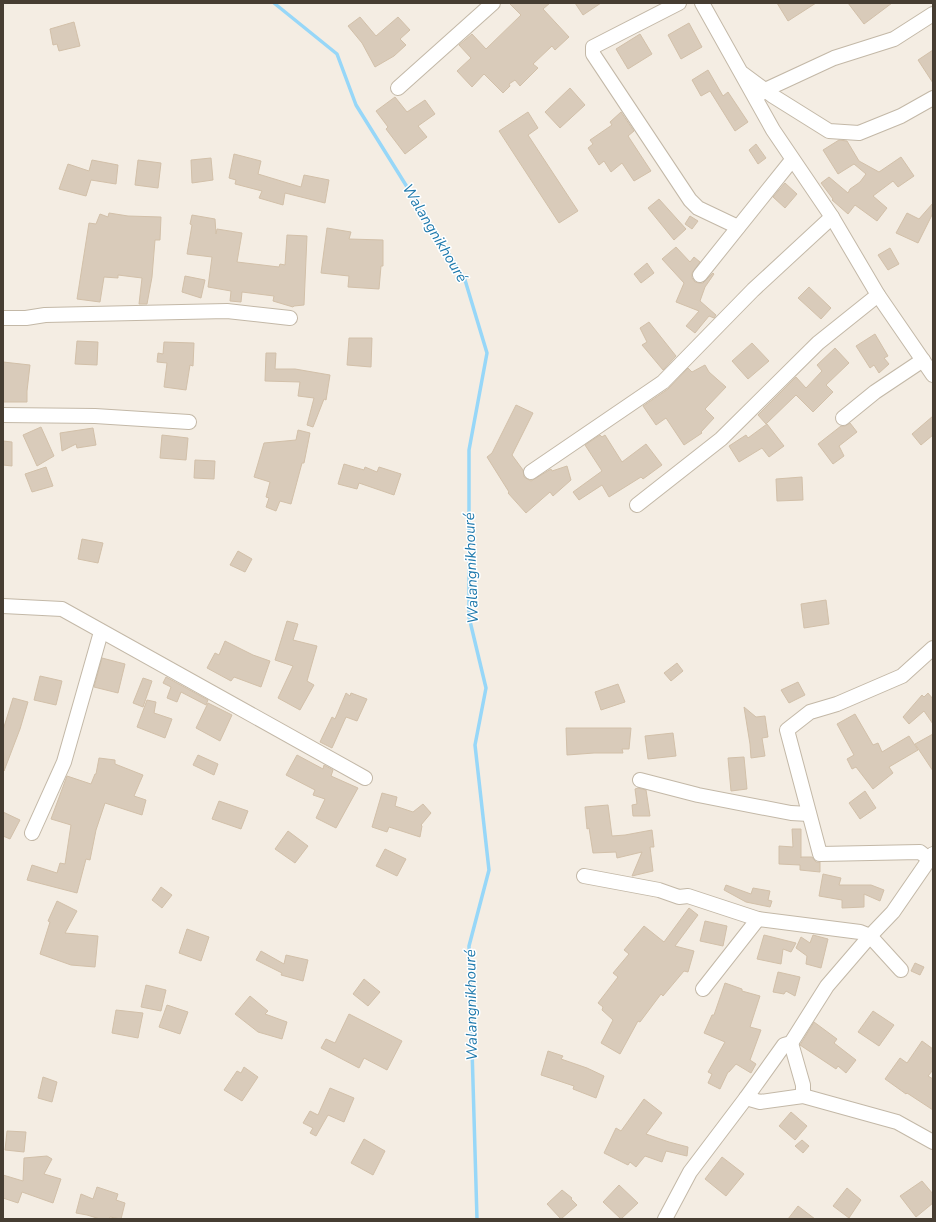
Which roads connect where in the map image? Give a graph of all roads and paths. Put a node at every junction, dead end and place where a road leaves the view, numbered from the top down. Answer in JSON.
{"nodes":[{"id":1,"x":493,"y":3,"type":"edge"},
{"id":2,"x":680,"y":3,"type":"edge"},
{"id":3,"x":702,"y":3,"type":"edge"},
{"id":4,"x":931,"y":19,"type":"edge"},
{"id":5,"x":398,"y":88,"type":"dead end"},
{"id":6,"x":760,"y":94,"type":"junction"},
{"id":7,"x":933,"y":98,"type":"edge"},
{"id":8,"x":792,"y":160,"type":"junction"},
{"id":9,"x":832,"y":217,"type":"junction"},
{"id":10,"x":738,"y":227,"type":"junction"},
{"id":11,"x":700,"y":275,"type":"dead end"},
{"id":12,"x":878,"y":294,"type":"junction"},
{"id":13,"x":3,"y":318,"type":"edge"},
{"id":14,"x":290,"y":318,"type":"dead end"},
{"id":15,"x":923,"y":360,"type":"junction"},
{"id":16,"x":933,"y":375,"type":"edge"},
{"id":17,"x":3,"y":415,"type":"edge"},
{"id":18,"x":843,"y":418,"type":"dead end"},
{"id":19,"x":189,"y":422,"type":"dead end"},
{"id":20,"x":531,"y":472,"type":"dead end"},
{"id":21,"x":637,"y":505,"type":"dead end"},
{"id":22,"x":3,"y":606,"type":"edge"},
{"id":23,"x":101,"y":632,"type":"junction"},
{"id":24,"x":933,"y":648,"type":"edge"},
{"id":25,"x":365,"y":778,"type":"dead end"},
{"id":26,"x":640,"y":780,"type":"dead end"},
{"id":27,"x":809,"y":814,"type":"junction"},
{"id":28,"x":32,"y":833,"type":"dead end"},
{"id":29,"x":931,"y":857,"type":"edge"},
{"id":30,"x":584,"y":876,"type":"dead end"},
{"id":31,"x":758,"y":919,"type":"junction"},
{"id":32,"x":870,"y":936,"type":"junction"},
{"id":33,"x":901,"y":970,"type":"dead end"},
{"id":34,"x":703,"y":988,"type":"dead end"},
{"id":35,"x":791,"y":1043,"type":"junction"},
{"id":36,"x":803,"y":1096,"type":"junction"},
{"id":37,"x":746,"y":1098,"type":"junction"},
{"id":38,"x":933,"y":1142,"type":"edge"},
{"id":39,"x":665,"y":1219,"type":"edge"}],
"edges":[{"from":1,"to":5,"type":"street"},
{"from":2,"to":10,"type":"street"},
{"from":3,"to":6,"type":"street"},
{"from":4,"to":6,"type":"street"},
{"from":6,"to":7,"type":"street"},
{"from":6,"to":8,"type":"street"},
{"from":8,"to":9,"type":"street"},
{"from":8,"to":10,"type":"street"},
{"from":9,"to":12,"type":"street"},
{"from":9,"to":20,"type":"street"},
{"from":10,"to":11,"type":"street"},
{"from":12,"to":15,"type":"street"},
{"from":12,"to":21,"type":"street"},
{"from":13,"to":14,"type":"street"},
{"from":15,"to":16,"type":"street"},
{"from":15,"to":18,"type":"street"},
{"from":17,"to":19,"type":"street"},
{"from":22,"to":23,"type":"street"},
{"from":23,"to":25,"type":"street"},
{"from":23,"to":28,"type":"street"},
{"from":24,"to":27,"type":"street"},
{"from":26,"to":27,"type":"street"},
{"from":27,"to":29,"type":"street"},
{"from":29,"to":32,"type":"street"},
{"from":30,"to":31,"type":"street"},
{"from":31,"to":32,"type":"street"},
{"from":31,"to":34,"type":"street"},
{"from":32,"to":33,"type":"street"},
{"from":32,"to":35,"type":"street"},
{"from":35,"to":36,"type":"street"},
{"from":35,"to":37,"type":"street"},
{"from":36,"to":37,"type":"street"},
{"from":36,"to":38,"type":"street"},
{"from":37,"to":39,"type":"street"}]}
